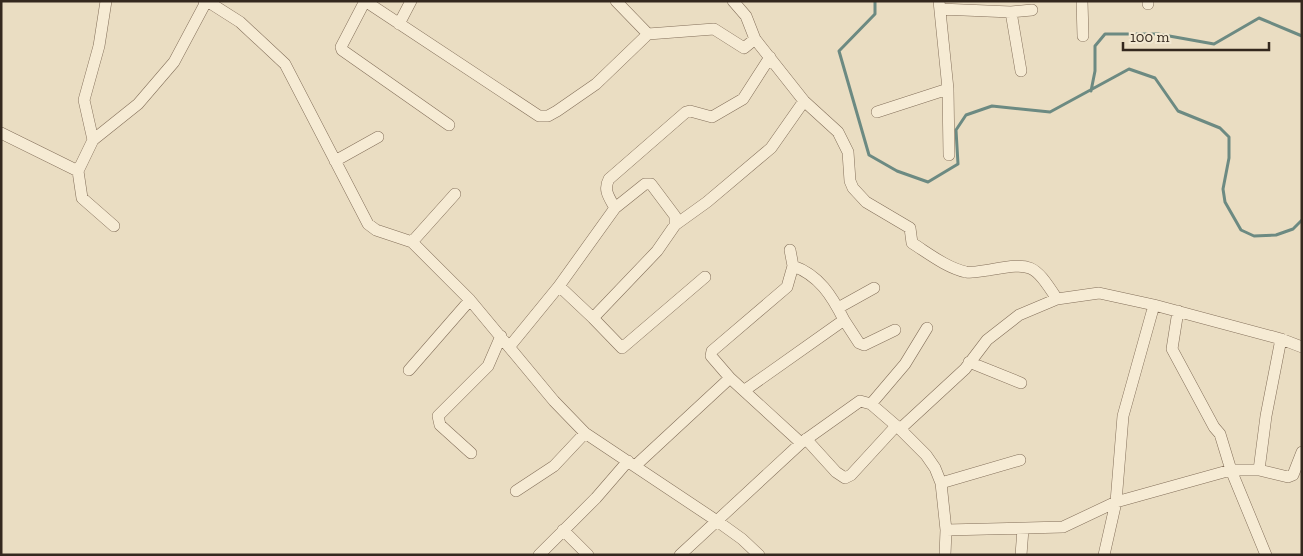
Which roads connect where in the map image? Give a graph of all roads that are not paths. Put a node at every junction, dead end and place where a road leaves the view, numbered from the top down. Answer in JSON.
{"nodes":[{"id":1,"x":106,"y":1,"type":"edge"},
{"id":2,"x":411,"y":1,"type":"edge"},
{"id":3,"x":616,"y":1,"type":"edge"},
{"id":4,"x":733,"y":1,"type":"edge"},
{"id":5,"x":1082,"y":1,"type":"edge"},
{"id":6,"x":206,"y":2,"type":"edge"},
{"id":7,"x":939,"y":5,"type":"edge"},
{"id":8,"x":1032,"y":10,"type":"dead end"},
{"id":9,"x":1010,"y":12,"type":"junction"},
{"id":10,"x":398,"y":24,"type":"junction"},
{"id":11,"x":648,"y":34,"type":"junction"},
{"id":12,"x":1083,"y":36,"type":"dead end"},
{"id":13,"x":755,"y":39,"type":"junction"},
{"id":14,"x":770,"y":57,"type":"junction"},
{"id":15,"x":1021,"y":71,"type":"dead end"},
{"id":16,"x":948,"y":89,"type":"junction"},
{"id":17,"x":804,"y":101,"type":"junction"},
{"id":18,"x":877,"y":112,"type":"dead end"},
{"id":19,"x":449,"y":125,"type":"dead end"},
{"id":20,"x":1,"y":133,"type":"edge"},
{"id":21,"x":378,"y":137,"type":"dead end"},
{"id":22,"x":92,"y":140,"type":"junction"},
{"id":23,"x":949,"y":155,"type":"dead end"},
{"id":24,"x":335,"y":161,"type":"junction"},
{"id":25,"x":78,"y":171,"type":"junction"},
{"id":26,"x":455,"y":194,"type":"dead end"},
{"id":27,"x":615,"y":208,"type":"junction"},
{"id":28,"x":675,"y":225,"type":"junction"},
{"id":29,"x":114,"y":226,"type":"dead end"},
{"id":30,"x":412,"y":242,"type":"junction"},
{"id":31,"x":790,"y":250,"type":"dead end"},
{"id":32,"x":793,"y":266,"type":"junction"},
{"id":33,"x":705,"y":277,"type":"dead end"},
{"id":34,"x":559,"y":286,"type":"junction"},
{"id":35,"x":874,"y":288,"type":"dead end"},
{"id":36,"x":1057,"y":299,"type":"junction"},
{"id":37,"x":470,"y":300,"type":"junction"},
{"id":38,"x":1154,"y":305,"type":"junction"},
{"id":39,"x":838,"y":308,"type":"junction"},
{"id":40,"x":1178,"y":311,"type":"junction"},
{"id":41,"x":594,"y":318,"type":"junction"},
{"id":42,"x":844,"y":320,"type":"junction"},
{"id":43,"x":927,"y":328,"type":"dead end"},
{"id":44,"x":894,"y":330,"type":"dead end"},
{"id":45,"x":501,"y":336,"type":"junction"},
{"id":46,"x":1281,"y":339,"type":"junction"},
{"id":47,"x":510,"y":346,"type":"junction"},
{"id":48,"x":1302,"y":347,"type":"edge"},
{"id":49,"x":969,"y":362,"type":"junction"},
{"id":50,"x":409,"y":370,"type":"dead end"},
{"id":51,"x":730,"y":378,"type":"junction"},
{"id":52,"x":1021,"y":383,"type":"dead end"},
{"id":53,"x":745,"y":390,"type":"junction"},
{"id":54,"x":871,"y":404,"type":"junction"},
{"id":55,"x":898,"y":427,"type":"junction"},
{"id":56,"x":585,"y":433,"type":"junction"},
{"id":57,"x":804,"y":441,"type":"junction"},
{"id":58,"x":1302,"y":452,"type":"edge"},
{"id":59,"x":471,"y":453,"type":"dead end"},
{"id":60,"x":1020,"y":460,"type":"dead end"},
{"id":61,"x":631,"y":464,"type":"junction"},
{"id":62,"x":1231,"y":470,"type":"junction"},
{"id":63,"x":1259,"y":470,"type":"junction"},
{"id":64,"x":941,"y":483,"type":"junction"},
{"id":65,"x":516,"y":491,"type":"dead end"},
{"id":66,"x":1116,"y":502,"type":"junction"},
{"id":67,"x":718,"y":521,"type":"junction"},
{"id":68,"x":1023,"y":529,"type":"junction"},
{"id":69,"x":563,"y":530,"type":"junction"},
{"id":70,"x":946,"y":530,"type":"junction"},
{"id":71,"x":539,"y":555,"type":"edge"},
{"id":72,"x":588,"y":555,"type":"edge"},
{"id":73,"x":680,"y":555,"type":"edge"},
{"id":74,"x":759,"y":555,"type":"edge"},
{"id":75,"x":945,"y":555,"type":"edge"},
{"id":76,"x":1021,"y":555,"type":"edge"},
{"id":77,"x":1104,"y":555,"type":"edge"},
{"id":78,"x":1266,"y":555,"type":"edge"}],
"edges":[{"from":1,"to":22,"type":"street"},
{"from":2,"to":10,"type":"street"},
{"from":3,"to":11,"type":"street"},
{"from":4,"to":13,"type":"street"},
{"from":5,"to":12,"type":"street"},
{"from":6,"to":22,"type":"street"},
{"from":6,"to":24,"type":"street"},
{"from":7,"to":9,"type":"street"},
{"from":7,"to":16,"type":"street"},
{"from":8,"to":9,"type":"street"},
{"from":9,"to":15,"type":"street"},
{"from":10,"to":11,"type":"street"},
{"from":10,"to":19,"type":"street"},
{"from":11,"to":13,"type":"street"},
{"from":13,"to":14,"type":"street"},
{"from":14,"to":17,"type":"street"},
{"from":14,"to":27,"type":"street"},
{"from":16,"to":18,"type":"street"},
{"from":16,"to":23,"type":"street"},
{"from":17,"to":28,"type":"street"},
{"from":17,"to":36,"type":"street"},
{"from":20,"to":25,"type":"street"},
{"from":21,"to":24,"type":"street"},
{"from":22,"to":25,"type":"street"},
{"from":24,"to":30,"type":"street"},
{"from":25,"to":29,"type":"street"},
{"from":26,"to":30,"type":"street"},
{"from":27,"to":28,"type":"street"},
{"from":27,"to":34,"type":"street"},
{"from":28,"to":41,"type":"street"},
{"from":30,"to":37,"type":"street"},
{"from":31,"to":32,"type":"street"},
{"from":32,"to":39,"type":"street"},
{"from":32,"to":51,"type":"street"},
{"from":33,"to":41,"type":"street"},
{"from":34,"to":41,"type":"street"},
{"from":34,"to":47,"type":"street"},
{"from":35,"to":39,"type":"street"},
{"from":36,"to":38,"type":"street"},
{"from":36,"to":49,"type":"street"},
{"from":37,"to":45,"type":"street"},
{"from":37,"to":50,"type":"street"},
{"from":38,"to":40,"type":"street"},
{"from":38,"to":66,"type":"street"},
{"from":39,"to":42,"type":"street"},
{"from":40,"to":46,"type":"street"},
{"from":40,"to":62,"type":"street"},
{"from":42,"to":44,"type":"street"},
{"from":42,"to":53,"type":"street"},
{"from":43,"to":54,"type":"street"},
{"from":45,"to":47,"type":"street"},
{"from":45,"to":59,"type":"street"},
{"from":46,"to":48,"type":"street"},
{"from":46,"to":63,"type":"street"},
{"from":47,"to":56,"type":"street"},
{"from":49,"to":52,"type":"street"},
{"from":49,"to":55,"type":"street"},
{"from":51,"to":53,"type":"street"},
{"from":51,"to":61,"type":"street"},
{"from":53,"to":57,"type":"street"},
{"from":54,"to":55,"type":"street"},
{"from":54,"to":57,"type":"street"},
{"from":55,"to":57,"type":"street"},
{"from":55,"to":64,"type":"street"},
{"from":56,"to":61,"type":"street"},
{"from":56,"to":65,"type":"street"},
{"from":57,"to":67,"type":"street"},
{"from":58,"to":63,"type":"street"},
{"from":60,"to":64,"type":"street"},
{"from":61,"to":67,"type":"street"},
{"from":61,"to":69,"type":"street"},
{"from":62,"to":63,"type":"street"},
{"from":62,"to":66,"type":"street"},
{"from":62,"to":78,"type":"street"},
{"from":64,"to":70,"type":"street"},
{"from":66,"to":68,"type":"street"},
{"from":66,"to":77,"type":"street"},
{"from":67,"to":73,"type":"street"},
{"from":67,"to":74,"type":"street"},
{"from":68,"to":70,"type":"street"},
{"from":68,"to":76,"type":"street"},
{"from":69,"to":71,"type":"street"},
{"from":69,"to":72,"type":"street"},
{"from":70,"to":75,"type":"street"}]}
